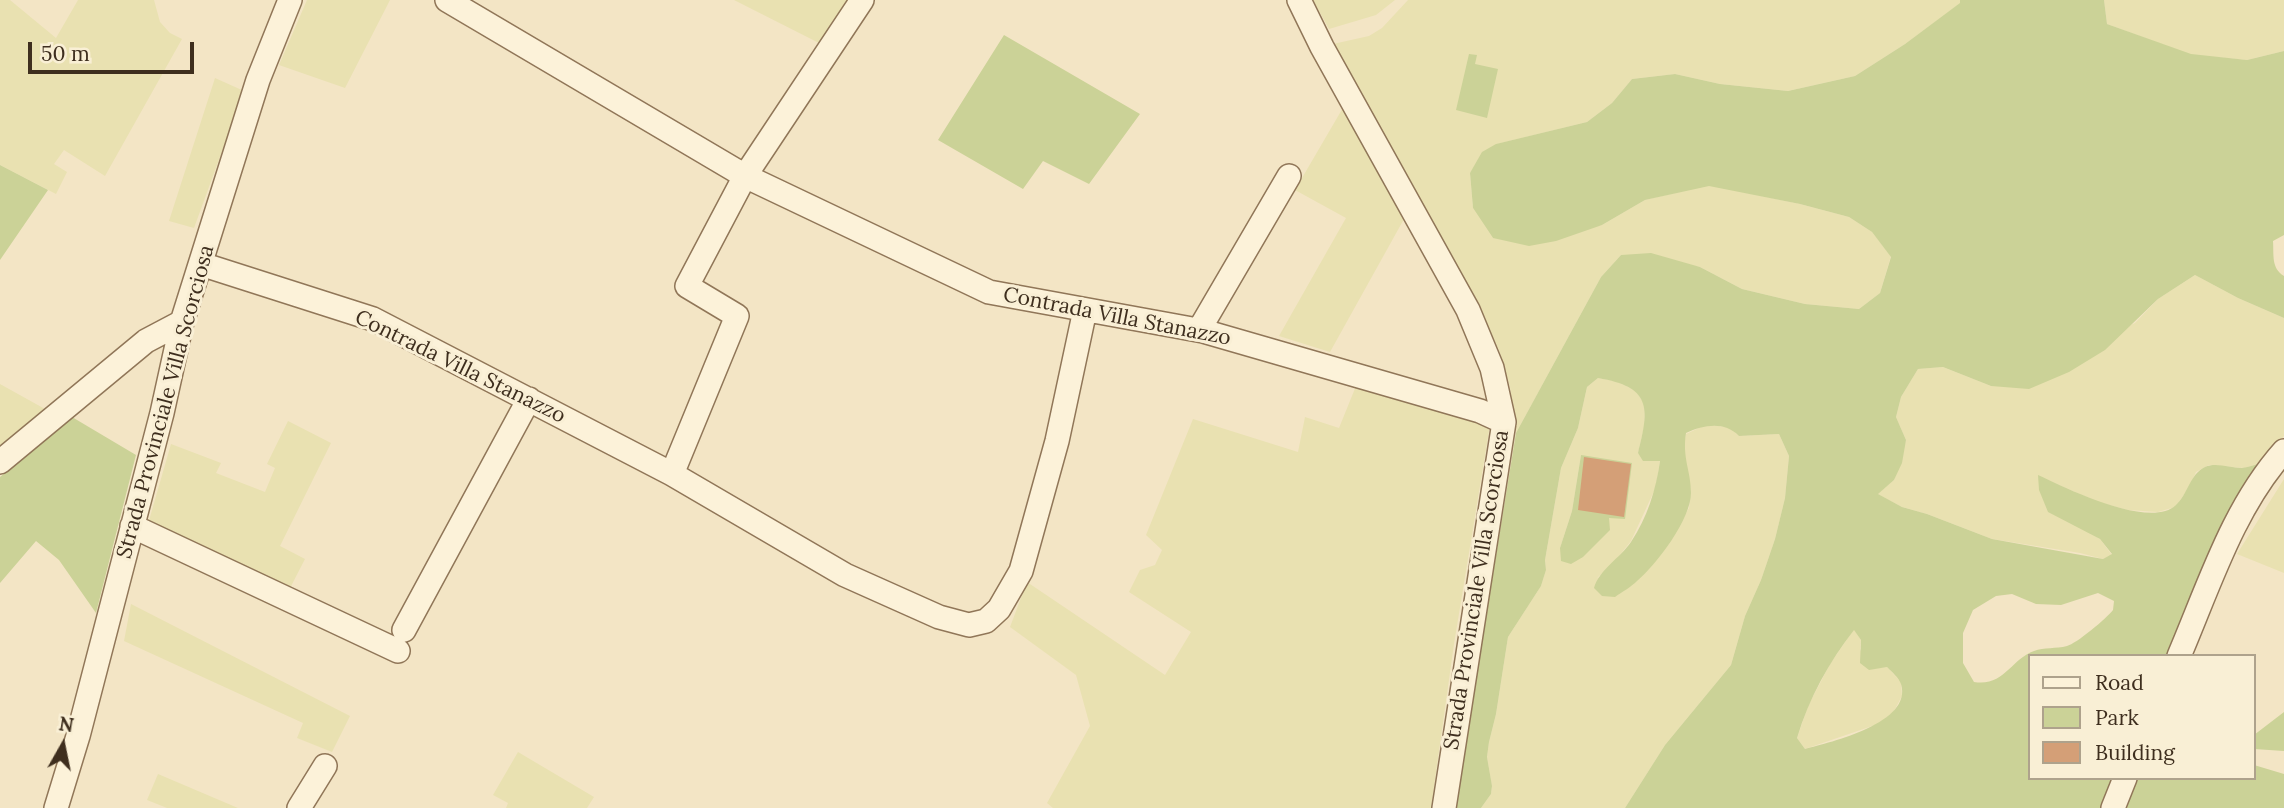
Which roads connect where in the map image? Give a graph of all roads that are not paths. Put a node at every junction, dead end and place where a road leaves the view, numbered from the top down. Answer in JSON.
{"nodes":[{"id":1,"x":290,"y":0,"type":"edge"},
{"id":2,"x":447,"y":0,"type":"edge"},
{"id":3,"x":862,"y":0,"type":"edge"},
{"id":4,"x":1300,"y":0,"type":"edge"},
{"id":5,"x":745,"y":176,"type":"junction"},
{"id":6,"x":1289,"y":176,"type":"dead end"},
{"id":7,"x":201,"y":264,"type":"junction"},
{"id":8,"x":1085,"y":310,"type":"junction"},
{"id":9,"x":182,"y":322,"type":"junction"},
{"id":10,"x":1199,"y":330,"type":"junction"},
{"id":11,"x":529,"y":400,"type":"junction"},
{"id":12,"x":1504,"y":422,"type":"junction"},
{"id":13,"x":2284,"y":451,"type":"edge"},
{"id":14,"x":0,"y":462,"type":"edge"},
{"id":15,"x":672,"y":474,"type":"junction"},
{"id":16,"x":132,"y":526,"type":"junction"},
{"id":17,"x":2180,"y":654,"type":"edge"},
{"id":18,"x":325,"y":766,"type":"dead end"},
{"id":19,"x":2124,"y":780,"type":"edge"},
{"id":20,"x":56,"y":808,"type":"edge"},
{"id":21,"x":299,"y":808,"type":"edge"},
{"id":22,"x":1444,"y":808,"type":"edge"},
{"id":23,"x":2113,"y":808,"type":"edge"}],
"edges":[{"from":1,"to":7,"type":"street","name":"Strada Provinciale Villa Scorciosa"},
{"from":2,"to":5,"type":"street","name":"Contrada Villa Stanazzo"},
{"from":3,"to":5,"type":"street"},
{"from":4,"to":12,"type":"street","name":"Strada Provinciale Villa Scorciosa"},
{"from":5,"to":8,"type":"street","name":"Contrada Villa Stanazzo"},
{"from":5,"to":15,"type":"street"},
{"from":6,"to":10,"type":"street"},
{"from":7,"to":9,"type":"street","name":"Strada Provinciale Villa Scorciosa"},
{"from":7,"to":11,"type":"street","name":"Contrada Villa Stanazzo"},
{"from":8,"to":10,"type":"street","name":"Contrada Villa Stanazzo"},
{"from":8,"to":15,"type":"street","name":"Contrada Villa Stanazzo"},
{"from":9,"to":14,"type":"street"},
{"from":9,"to":16,"type":"street","name":"Strada Provinciale Villa Scorciosa"},
{"from":10,"to":12,"type":"street","name":"Contrada Villa Stanazzo"},
{"from":11,"to":15,"type":"street","name":"Contrada Villa Stanazzo"},
{"from":11,"to":16,"type":"street"},
{"from":12,"to":22,"type":"street","name":"Strada Provinciale Villa Scorciosa"},
{"from":13,"to":17,"type":"street"},
{"from":16,"to":20,"type":"street","name":"Strada Provinciale Villa Scorciosa"},
{"from":18,"to":21,"type":"street"},
{"from":19,"to":23,"type":"street"}]}
